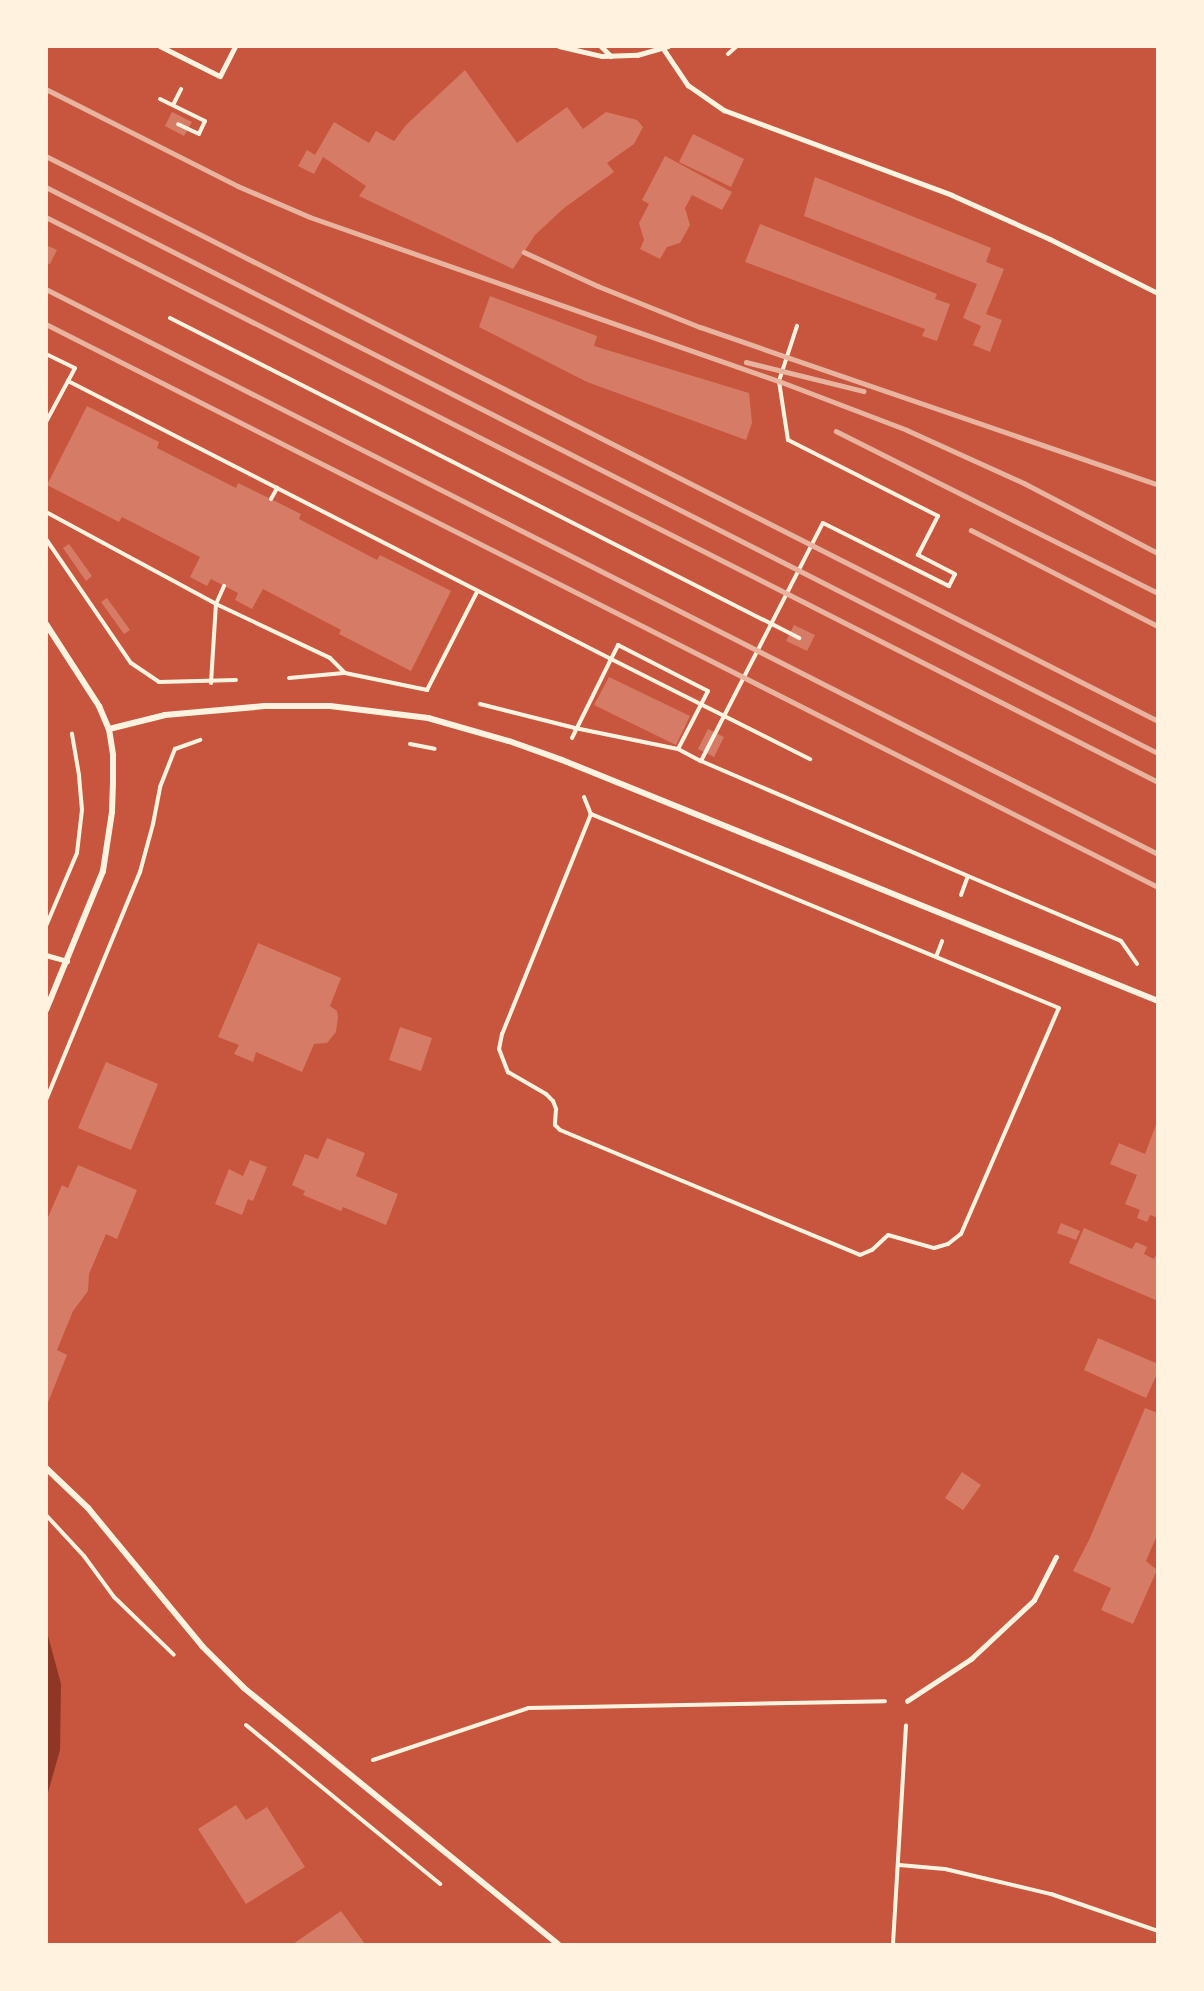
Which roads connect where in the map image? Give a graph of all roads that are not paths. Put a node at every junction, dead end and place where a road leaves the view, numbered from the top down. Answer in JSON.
{"nodes":[{"id":1,"x":160,"y":46,"type":"edge"},
{"id":2,"x":235,"y":46,"type":"edge"},
{"id":3,"x":559,"y":46,"type":"edge"},
{"id":4,"x":601,"y":46,"type":"edge"},
{"id":5,"x":666,"y":47,"type":"edge"},
{"id":6,"x":611,"y":56,"type":"junction"},
{"id":7,"x":1158,"y":293,"type":"edge"},
{"id":8,"x":46,"y":624,"type":"edge"},
{"id":9,"x":109,"y":729,"type":"junction"},
{"id":10,"x":46,"y":955,"type":"edge"},
{"id":11,"x":67,"y":962,"type":"junction"},
{"id":12,"x":1158,"y":1001,"type":"edge"},
{"id":13,"x":46,"y":1010,"type":"edge"},
{"id":14,"x":46,"y":1468,"type":"edge"},
{"id":15,"x":1056,"y":1557,"type":"dead end"},
{"id":16,"x":907,"y":1701,"type":"road end"},
{"id":17,"x":558,"y":1944,"type":"edge"}],
"edges":[{"from":1,"to":2,"type":"lane"},
{"from":3,"to":6,"type":"lane"},
{"from":4,"to":6,"type":"lane"},
{"from":5,"to":6,"type":"lane"},
{"from":5,"to":7,"type":"lane"},
{"from":8,"to":9,"type":"street"},
{"from":9,"to":11,"type":"street"},
{"from":9,"to":12,"type":"street"},
{"from":10,"to":11,"type":"lane"},
{"from":11,"to":13,"type":"street"},
{"from":14,"to":17,"type":"street"},
{"from":15,"to":16,"type":"lane"}]}
